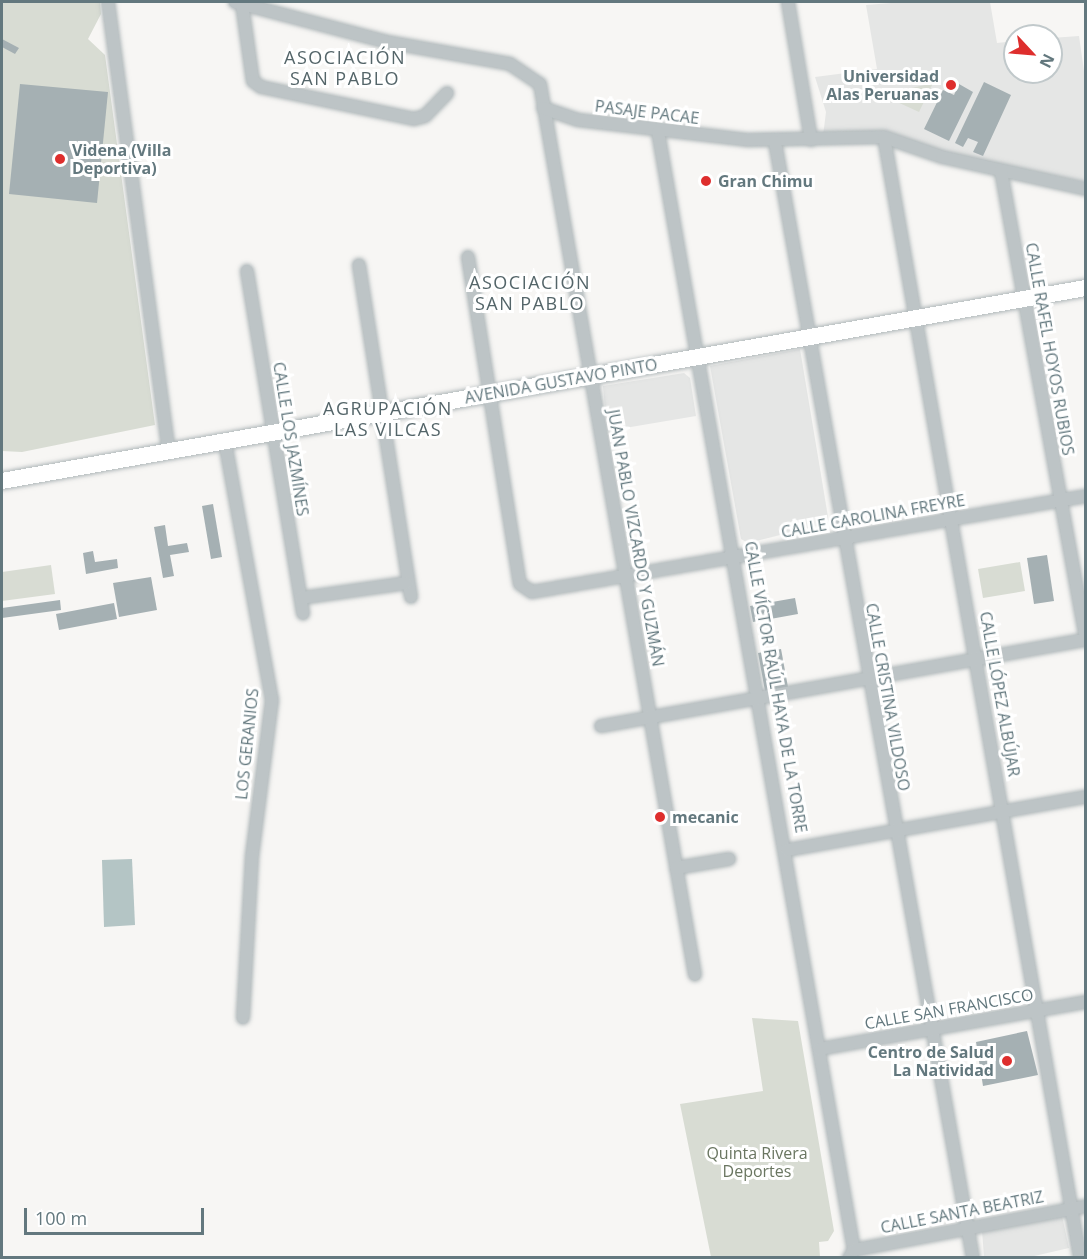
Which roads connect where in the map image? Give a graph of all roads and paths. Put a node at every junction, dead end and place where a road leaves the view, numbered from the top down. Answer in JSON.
{"nodes":[{"id":1,"x":108,"y":2,"type":"edge"},
{"id":2,"x":788,"y":2,"type":"edge"},
{"id":3,"x":238,"y":3,"type":"edge"},
{"id":4,"x":447,"y":93,"type":"dead end"},
{"id":5,"x":543,"y":108,"type":"junction"},
{"id":6,"x":658,"y":132,"type":"junction"},
{"id":7,"x":885,"y":137,"type":"junction"},
{"id":8,"x":812,"y":140,"type":"junction"},
{"id":9,"x":775,"y":142,"type":"junction"},
{"id":10,"x":1001,"y":171,"type":"junction"},
{"id":11,"x":1086,"y":189,"type":"edge"},
{"id":12,"x":468,"y":257,"type":"dead end"},
{"id":13,"x":359,"y":265,"type":"dead end"},
{"id":14,"x":247,"y":271,"type":"dead end"},
{"id":15,"x":1086,"y":288,"type":"edge"},
{"id":16,"x":1023,"y":299,"type":"junction"},
{"id":17,"x":915,"y":319,"type":"junction"},
{"id":18,"x":808,"y":338,"type":"junction"},
{"id":19,"x":700,"y":357,"type":"junction"},
{"id":20,"x":592,"y":376,"type":"junction"},
{"id":21,"x":489,"y":393,"type":"junction"},
{"id":22,"x":380,"y":412,"type":"junction"},
{"id":23,"x":273,"y":433,"type":"junction"},
{"id":24,"x":225,"y":442,"type":"junction"},
{"id":25,"x":169,"y":452,"type":"junction"},
{"id":26,"x":2,"y":482,"type":"edge"},
{"id":27,"x":1086,"y":496,"type":"edge"},
{"id":28,"x":1061,"y":501,"type":"junction"},
{"id":29,"x":951,"y":518,"type":"junction"},
{"id":30,"x":843,"y":538,"type":"junction"},
{"id":31,"x":737,"y":557,"type":"junction"},
{"id":32,"x":625,"y":574,"type":"junction"},
{"id":33,"x":406,"y":582,"type":"junction"},
{"id":34,"x":411,"y":597,"type":"dead end"},
{"id":35,"x":301,"y":598,"type":"junction"},
{"id":36,"x":303,"y":613,"type":"dead end"},
{"id":37,"x":1086,"y":640,"type":"edge"},
{"id":38,"x":977,"y":659,"type":"junction"},
{"id":39,"x":869,"y":678,"type":"junction"},
{"id":40,"x":759,"y":697,"type":"junction"},
{"id":41,"x":650,"y":717,"type":"junction"},
{"id":42,"x":601,"y":726,"type":"dead end"},
{"id":43,"x":1086,"y":797,"type":"edge"},
{"id":44,"x":1004,"y":811,"type":"junction"},
{"id":45,"x":895,"y":831,"type":"junction"},
{"id":46,"x":787,"y":850,"type":"junction"},
{"id":47,"x":729,"y":859,"type":"dead end"},
{"id":48,"x":676,"y":868,"type":"junction"},
{"id":49,"x":695,"y":975,"type":"dead end"},
{"id":50,"x":1086,"y":1002,"type":"edge"},
{"id":51,"x":1036,"y":1011,"type":"junction"},
{"id":52,"x":243,"y":1018,"type":"dead end"},
{"id":53,"x":929,"y":1028,"type":"junction"},
{"id":54,"x":819,"y":1049,"type":"junction"},
{"id":55,"x":1086,"y":1206,"type":"edge"},
{"id":56,"x":1071,"y":1209,"type":"junction"},
{"id":57,"x":967,"y":1228,"type":"junction"},
{"id":58,"x":852,"y":1254,"type":"edge"},
{"id":59,"x":973,"y":1257,"type":"edge"},
{"id":60,"x":1080,"y":1257,"type":"edge"}],
"edges":[{"from":1,"to":25,"type":"street"},
{"from":2,"to":8,"type":"street"},
{"from":3,"to":4,"type":"street"},
{"from":3,"to":5,"type":"street"},
{"from":5,"to":6,"type":"street","name":"PASAJE PACAE"},
{"from":5,"to":20,"type":"street","name":"JUAN PABLO VIZCARDO Y GUZMÁN"},
{"from":6,"to":9,"type":"street","name":"PASAJE PACAE"},
{"from":6,"to":19,"type":"street","name":"CALLE VÍCTOR RAÚL HAYA DE LA TORRE"},
{"from":7,"to":8,"type":"street","name":"PASAJE PACAE"},
{"from":7,"to":10,"type":"street","name":"PASAJE PACAE"},
{"from":7,"to":17,"type":"street","name":"CALLE LÓPEZ ALBÚJAR"},
{"from":8,"to":9,"type":"street","name":"PASAJE PACAE"},
{"from":9,"to":18,"type":"street","name":"CALLE CRISTINA VILDOSO"},
{"from":10,"to":11,"type":"street","name":"PASAJE PACAE"},
{"from":10,"to":16,"type":"street","name":"CALLE RAFEL HOYOS RUBIOS"},
{"from":12,"to":21,"type":"street"},
{"from":13,"to":22,"type":"street"},
{"from":14,"to":23,"type":"street","name":"CALLE LOS JAZMÍNES"},
{"from":15,"to":16,"type":"main road","name":"AVENIDA GUSTAVO PINTO"},
{"from":16,"to":17,"type":"main road","name":"AVENIDA GUSTAVO PINTO"},
{"from":16,"to":28,"type":"street","name":"CALLE RAFEL HOYOS RUBIOS"},
{"from":17,"to":18,"type":"main road","name":"AVENIDA GUSTAVO PINTO"},
{"from":17,"to":29,"type":"street","name":"CALLE LÓPEZ ALBÚJAR"},
{"from":18,"to":19,"type":"main road","name":"AVENIDA GUSTAVO PINTO"},
{"from":18,"to":30,"type":"street","name":"CALLE CRISTINA VILDOSO"},
{"from":19,"to":20,"type":"main road","name":"AVENIDA GUSTAVO PINTO"},
{"from":19,"to":31,"type":"street","name":"CALLE VÍCTOR RAÚL HAYA DE LA TORRE"},
{"from":20,"to":21,"type":"main road","name":"AVENIDA GUSTAVO PINTO"},
{"from":20,"to":32,"type":"street","name":"JUAN PABLO VIZCARDO Y GUZMÁN"},
{"from":21,"to":22,"type":"main road","name":"AVENIDA GUSTAVO PINTO"},
{"from":21,"to":32,"type":"street","name":"CALLE CAROLINA FREYRE"},
{"from":22,"to":23,"type":"main road","name":"AVENIDA GUSTAVO PINTO"},
{"from":22,"to":33,"type":"street"},
{"from":23,"to":24,"type":"main road","name":"AVENIDA GUSTAVO PINTO"},
{"from":23,"to":35,"type":"street","name":"CALLE LOS JAZMÍNES"},
{"from":24,"to":25,"type":"main road","name":"AVENIDA GUSTAVO PINTO"},
{"from":24,"to":52,"type":"street","name":"LOS GERANIOS"},
{"from":25,"to":26,"type":"main road","name":"AVENIDA GUSTAVO PINTO"},
{"from":27,"to":28,"type":"street","name":"CALLE CAROLINA FREYRE"},
{"from":28,"to":29,"type":"street","name":"CALLE CAROLINA FREYRE"},
{"from":28,"to":37,"type":"street","name":"CALLE RAFEL HOYOS RUBIOS"},
{"from":29,"to":30,"type":"street","name":"CALLE CAROLINA FREYRE"},
{"from":29,"to":38,"type":"street","name":"CALLE LÓPEZ ALBÚJAR"},
{"from":30,"to":31,"type":"street","name":"CALLE CAROLINA FREYRE"},
{"from":30,"to":39,"type":"street","name":"CALLE CRISTINA VILDOSO"},
{"from":31,"to":32,"type":"street","name":"CALLE CAROLINA FREYRE"},
{"from":31,"to":40,"type":"street","name":"CALLE VÍCTOR RAÚL HAYA DE LA TORRE"},
{"from":32,"to":41,"type":"street","name":"JUAN PABLO VIZCARDO Y GUZMÁN"},
{"from":33,"to":34,"type":"street"},
{"from":33,"to":35,"type":"street"},
{"from":35,"to":36,"type":"street","name":"CALLE LOS JAZMÍNES"},
{"from":37,"to":38,"type":"street"},
{"from":38,"to":39,"type":"street"},
{"from":38,"to":44,"type":"street","name":"CALLE LÓPEZ ALBÚJAR"},
{"from":39,"to":40,"type":"street"},
{"from":39,"to":45,"type":"street","name":"CALLE CRISTINA VILDOSO"},
{"from":40,"to":41,"type":"street"},
{"from":40,"to":46,"type":"street","name":"CALLE VÍCTOR RAÚL HAYA DE LA TORRE"},
{"from":41,"to":42,"type":"street"},
{"from":41,"to":48,"type":"street","name":"JUAN PABLO VIZCARDO Y GUZMÁN"},
{"from":43,"to":44,"type":"street"},
{"from":44,"to":45,"type":"street"},
{"from":44,"to":51,"type":"street","name":"CALLE LÓPEZ ALBÚJAR"},
{"from":45,"to":46,"type":"street"},
{"from":45,"to":53,"type":"street","name":"CALLE CRISTINA VILDOSO"},
{"from":46,"to":54,"type":"street","name":"CALLE VÍCTOR RAÚL HAYA DE LA TORRE"},
{"from":47,"to":48,"type":"street"},
{"from":48,"to":49,"type":"street","name":"JUAN PABLO VIZCARDO Y GUZMÁN"},
{"from":50,"to":51,"type":"street","name":"CALLE SAN FRANCISCO"},
{"from":51,"to":53,"type":"street","name":"CALLE SAN FRANCISCO"},
{"from":51,"to":56,"type":"street","name":"CALLE LÓPEZ ALBÚJAR"},
{"from":53,"to":54,"type":"street","name":"CALLE SAN FRANCISCO"},
{"from":53,"to":57,"type":"street","name":"CALLE CRISTINA VILDOSO"},
{"from":54,"to":58,"type":"street","name":"CALLE VÍCTOR RAÚL HAYA DE LA TORRE"},
{"from":55,"to":56,"type":"street","name":"CALLE SANTA BEATRIZ"},
{"from":56,"to":57,"type":"street","name":"CALLE SANTA BEATRIZ"},
{"from":56,"to":60,"type":"street","name":"CALLE LÓPEZ ALBÚJAR"},
{"from":57,"to":58,"type":"street","name":"CALLE SANTA BEATRIZ"},
{"from":57,"to":59,"type":"street","name":"CALLE CRISTINA VILDOSO"}]}
